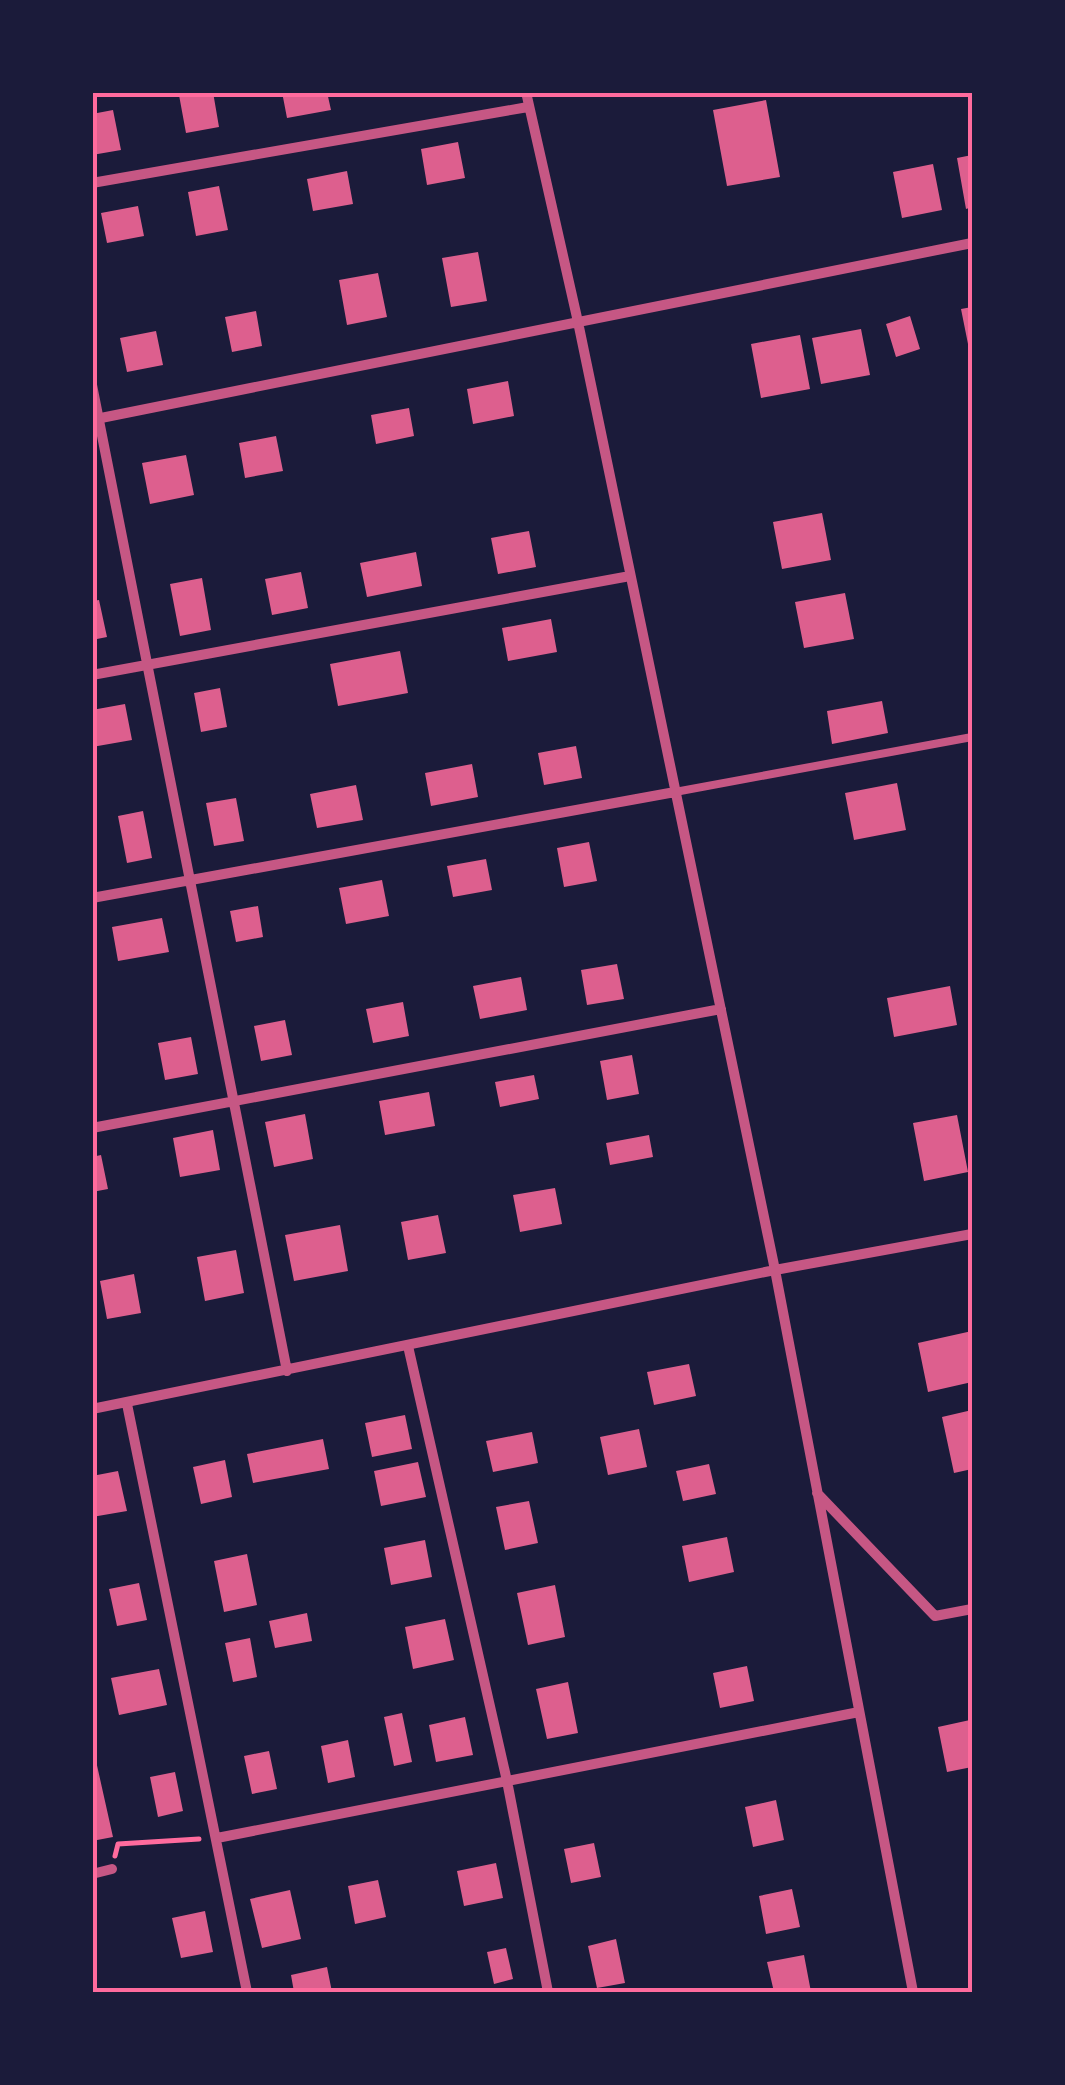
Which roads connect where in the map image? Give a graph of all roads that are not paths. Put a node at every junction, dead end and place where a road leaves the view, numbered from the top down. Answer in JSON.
{"nodes":[{"id":1,"x":526,"y":92,"type":"edge"},
{"id":2,"x":528,"y":107,"type":"junction"},
{"id":3,"x":92,"y":183,"type":"edge"},
{"id":4,"x":972,"y":242,"type":"edge"},
{"id":5,"x":578,"y":322,"type":"junction"},
{"id":6,"x":92,"y":385,"type":"edge"},
{"id":7,"x":96,"y":419,"type":"edge"},
{"id":8,"x":630,"y":576,"type":"junction"},
{"id":9,"x":148,"y":666,"type":"junction"},
{"id":10,"x":92,"y":676,"type":"edge"},
{"id":11,"x":972,"y":737,"type":"edge"},
{"id":12,"x":675,"y":792,"type":"junction"},
{"id":13,"x":190,"y":880,"type":"junction"},
{"id":14,"x":92,"y":898,"type":"edge"},
{"id":15,"x":720,"y":1009,"type":"junction"},
{"id":16,"x":234,"y":1101,"type":"junction"},
{"id":17,"x":92,"y":1128,"type":"edge"},
{"id":18,"x":972,"y":1234,"type":"edge"},
{"id":19,"x":775,"y":1270,"type":"junction"},
{"id":20,"x":408,"y":1346,"type":"junction"},
{"id":21,"x":287,"y":1371,"type":"junction"},
{"id":22,"x":126,"y":1404,"type":"junction"},
{"id":23,"x":92,"y":1409,"type":"edge"},
{"id":24,"x":817,"y":1493,"type":"junction"},
{"id":25,"x":972,"y":1609,"type":"edge"},
{"id":26,"x":860,"y":1712,"type":"junction"},
{"id":27,"x":507,"y":1782,"type":"junction"},
{"id":28,"x":217,"y":1838,"type":"junction"},
{"id":29,"x":112,"y":1869,"type":"road end"},
{"id":30,"x":92,"y":1874,"type":"edge"},
{"id":31,"x":247,"y":1992,"type":"edge"},
{"id":32,"x":548,"y":1992,"type":"edge"},
{"id":33,"x":913,"y":1992,"type":"edge"}],
"edges":[{"from":1,"to":2,"type":"street"},
{"from":2,"to":3,"type":"street"},
{"from":2,"to":5,"type":"street"},
{"from":4,"to":5,"type":"street"},
{"from":5,"to":7,"type":"street"},
{"from":5,"to":8,"type":"street"},
{"from":6,"to":7,"type":"street"},
{"from":7,"to":9,"type":"street"},
{"from":8,"to":9,"type":"street"},
{"from":8,"to":12,"type":"street"},
{"from":9,"to":10,"type":"street"},
{"from":9,"to":13,"type":"street"},
{"from":11,"to":12,"type":"lane"},
{"from":12,"to":13,"type":"street"},
{"from":12,"to":15,"type":"street"},
{"from":13,"to":14,"type":"street"},
{"from":13,"to":16,"type":"street"},
{"from":15,"to":16,"type":"street"},
{"from":15,"to":19,"type":"street"},
{"from":16,"to":17,"type":"street"},
{"from":16,"to":21,"type":"street"},
{"from":18,"to":19,"type":"street"},
{"from":19,"to":20,"type":"street"},
{"from":19,"to":24,"type":"street"},
{"from":20,"to":21,"type":"street"},
{"from":20,"to":27,"type":"street"},
{"from":21,"to":22,"type":"street"},
{"from":22,"to":23,"type":"street"},
{"from":22,"to":28,"type":"street"},
{"from":24,"to":25,"type":"street"},
{"from":24,"to":26,"type":"street"},
{"from":26,"to":27,"type":"street"},
{"from":26,"to":33,"type":"street"},
{"from":27,"to":28,"type":"street"},
{"from":27,"to":32,"type":"street"},
{"from":28,"to":31,"type":"street"},
{"from":29,"to":30,"type":"street"}]}
